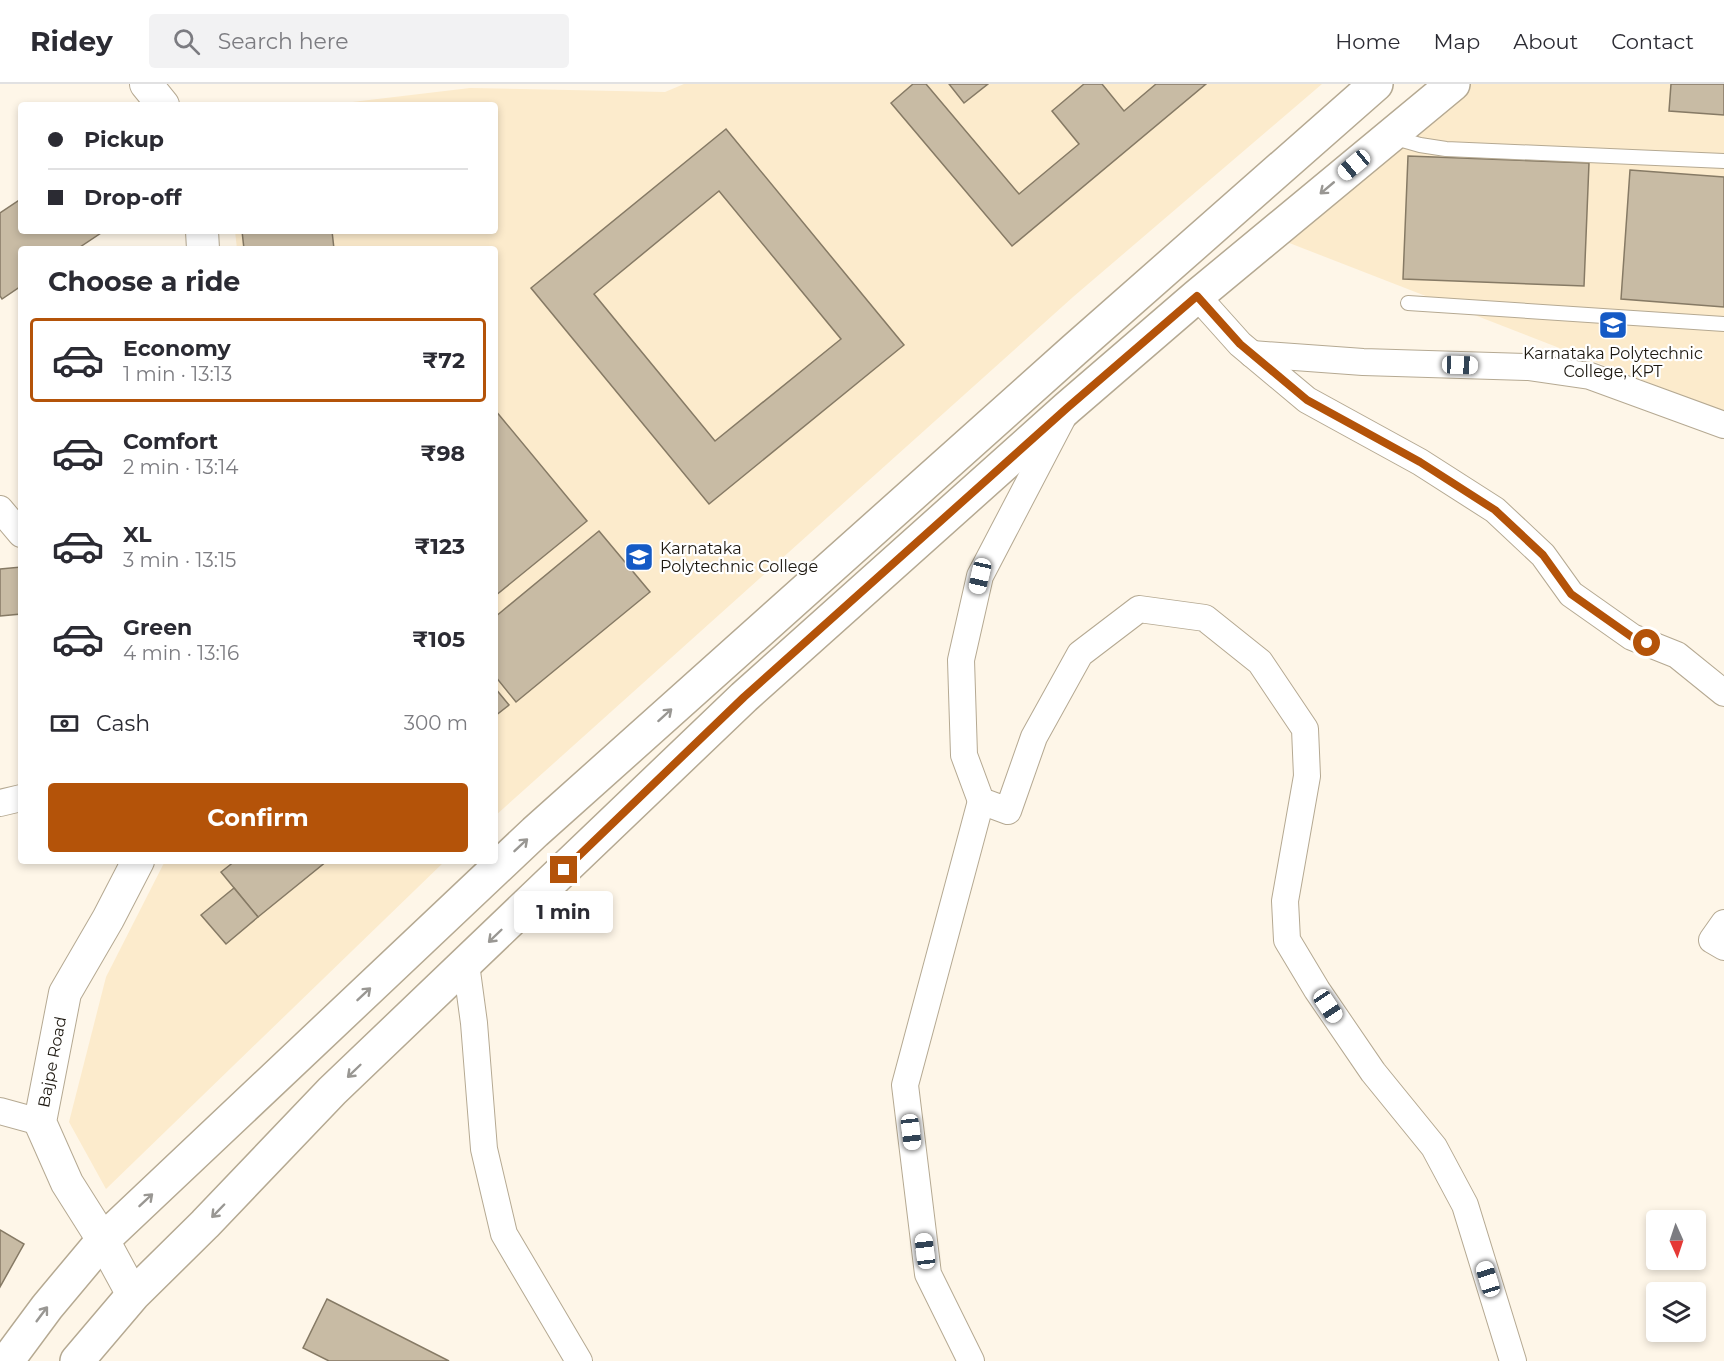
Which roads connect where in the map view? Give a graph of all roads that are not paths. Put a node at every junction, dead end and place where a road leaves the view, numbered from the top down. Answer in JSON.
{"nodes":[{"id":1,"x":146,"y":84,"type":"edge"},
{"id":2,"x":1376,"y":84,"type":"edge"},
{"id":3,"x":1452,"y":84,"type":"edge"},
{"id":4,"x":161,"y":102,"type":"edge"},
{"id":5,"x":1389,"y":136,"type":"junction"},
{"id":6,"x":1724,"y":161,"type":"edge"},
{"id":7,"x":1197,"y":296,"type":"junction"},
{"id":8,"x":1408,"y":303,"type":"dead end"},
{"id":9,"x":1724,"y":324,"type":"edge"},
{"id":10,"x":1074,"y":350,"type":"junction"},
{"id":11,"x":1252,"y":354,"type":"junction"},
{"id":12,"x":1098,"y":381,"type":"junction"},
{"id":13,"x":1067,"y":408,"type":"junction"},
{"id":14,"x":1724,"y":425,"type":"edge"},
{"id":15,"x":0,"y":509,"type":"edge"},
{"id":16,"x":18,"y":530,"type":"edge"},
{"id":17,"x":1724,"y":693,"type":"edge"},
{"id":18,"x":18,"y":799,"type":"edge"},
{"id":19,"x":981,"y":801,"type":"junction"},
{"id":20,"x":0,"y":803,"type":"edge"},
{"id":21,"x":136,"y":864,"type":"edge"},
{"id":22,"x":1724,"y":923,"type":"edge"},
{"id":23,"x":1724,"y":947,"type":"edge"},
{"id":24,"x":466,"y":964,"type":"junction"},
{"id":25,"x":0,"y":1111,"type":"edge"},
{"id":26,"x":40,"y":1122,"type":"junction"},
{"id":27,"x":104,"y":1240,"type":"junction"},
{"id":28,"x":133,"y":1295,"type":"junction"},
{"id":29,"x":7,"y":1361,"type":"edge"},
{"id":30,"x":77,"y":1361,"type":"edge"},
{"id":31,"x":579,"y":1361,"type":"edge"},
{"id":32,"x":971,"y":1361,"type":"edge"},
{"id":33,"x":1513,"y":1361,"type":"edge"}],
"edges":[{"from":1,"to":4,"type":"street"},
{"from":2,"to":10,"type":"main road"},
{"from":3,"to":5,"type":"main road"},
{"from":5,"to":6,"type":"lane"},
{"from":5,"to":7,"type":"main road","one_way":true},
{"from":7,"to":11,"type":"street"},
{"from":7,"to":12,"type":"main road"},
{"from":8,"to":9,"type":"lane"},
{"from":10,"to":12,"type":"main road"},
{"from":27,"to":10,"type":"main road","one_way":true},
{"from":11,"to":14,"type":"street"},
{"from":11,"to":17,"type":"street"},
{"from":12,"to":13,"type":"main road"},
{"from":13,"to":19,"type":"street"},
{"from":13,"to":24,"type":"main road","one_way":true},
{"from":15,"to":16,"type":"street"},
{"from":18,"to":20,"type":"street"},
{"from":19,"to":32,"type":"street"},
{"from":19,"to":33,"type":"street"},
{"from":21,"to":26,"type":"street","name":"Bajpe Road"},
{"from":22,"to":23,"type":"street"},
{"from":24,"to":28,"type":"main road","one_way":true},
{"from":24,"to":31,"type":"street"},
{"from":25,"to":26,"type":"street"},
{"from":26,"to":27,"type":"street","name":"Bajpe Road"},
{"from":27,"to":28,"type":"street","name":"Bajpe Road"},
{"from":29,"to":27,"type":"main road","one_way":true},
{"from":28,"to":30,"type":"main road"}]}
